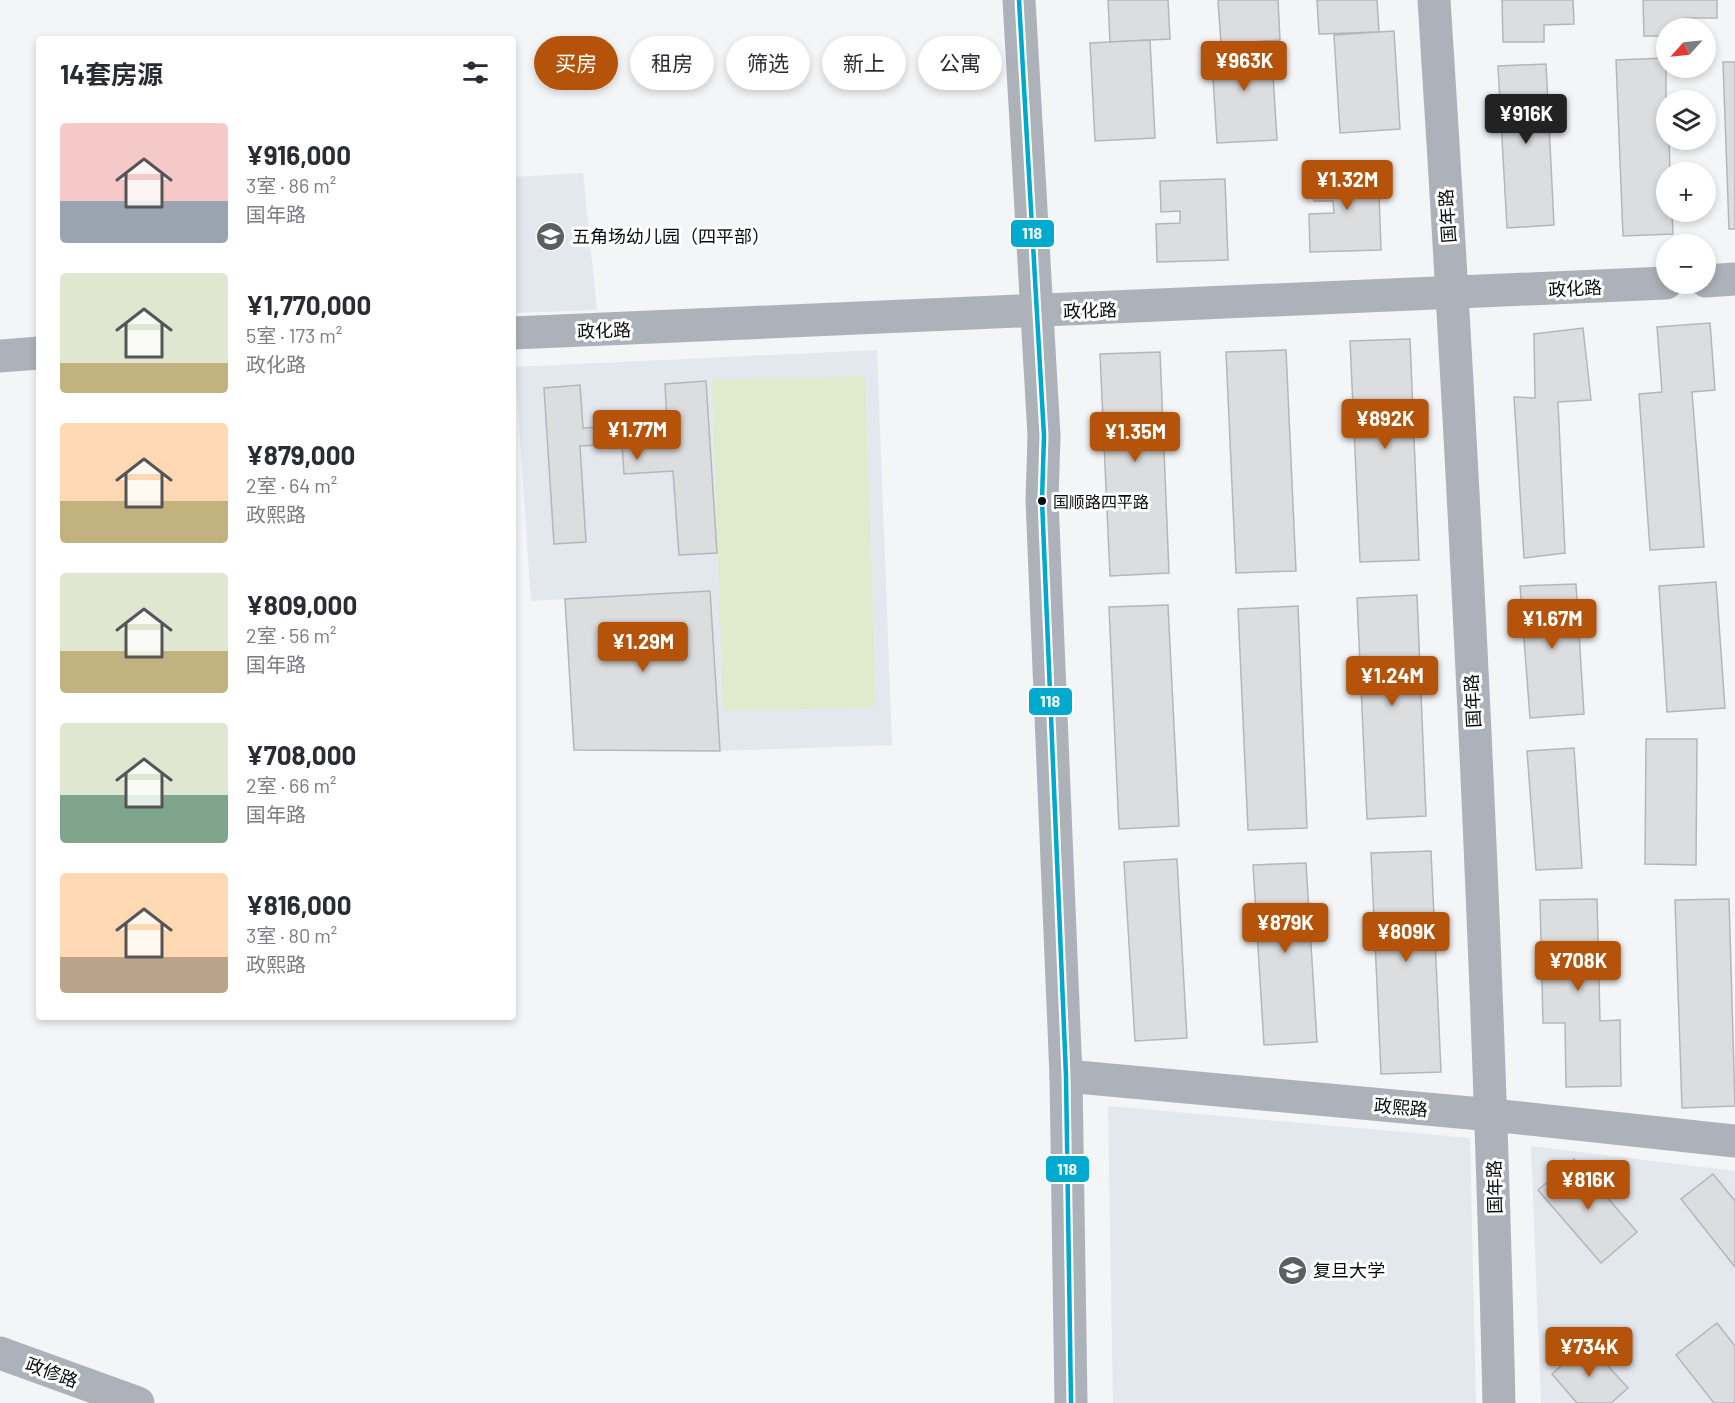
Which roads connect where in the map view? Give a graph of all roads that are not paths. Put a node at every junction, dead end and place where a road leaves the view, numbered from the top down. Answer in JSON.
{"nodes":[{"id":1,"x":1019,"y":0,"type":"edge"},
{"id":2,"x":1434,"y":0,"type":"edge"},
{"id":3,"x":1735,"y":279,"type":"edge"},
{"id":4,"x":1716,"y":280,"type":"edge"},
{"id":5,"x":1656,"y":284,"type":"edge"},
{"id":6,"x":1452,"y":294,"type":"junction"},
{"id":7,"x":1036,"y":312,"type":"junction"},
{"id":8,"x":516,"y":333,"type":"edge"},
{"id":9,"x":36,"y":353,"type":"edge"},
{"id":10,"x":0,"y":356,"type":"edge"},
{"id":11,"x":1066,"y":1076,"type":"junction"},
{"id":12,"x":1492,"y":1115,"type":"junction"},
{"id":13,"x":1735,"y":1141,"type":"edge"},
{"id":14,"x":0,"y":1353,"type":"edge"},
{"id":15,"x":64,"y":1391,"type":"edge"},
{"id":16,"x":138,"y":1403,"type":"edge"},
{"id":17,"x":1071,"y":1403,"type":"edge"},
{"id":18,"x":1499,"y":1403,"type":"edge"}],
"edges":[{"from":1,"to":7,"type":"street"},
{"from":2,"to":6,"type":"street","name":"国年路"},
{"from":3,"to":4,"type":"street"},
{"from":5,"to":6,"type":"street","name":"政化路"},
{"from":6,"to":7,"type":"street","name":"政化路"},
{"from":6,"to":12,"type":"street","name":"国年路"},
{"from":7,"to":8,"type":"street","name":"政化路"},
{"from":7,"to":11,"type":"street"},
{"from":9,"to":10,"type":"street"},
{"from":11,"to":12,"type":"street","name":"政熙路"},
{"from":11,"to":17,"type":"street"},
{"from":12,"to":13,"type":"street","name":"政熙路"},
{"from":12,"to":18,"type":"street","name":"国年路"},
{"from":14,"to":15,"type":"street","name":"政修路"},
{"from":15,"to":16,"type":"street","name":"政修路"}]}
